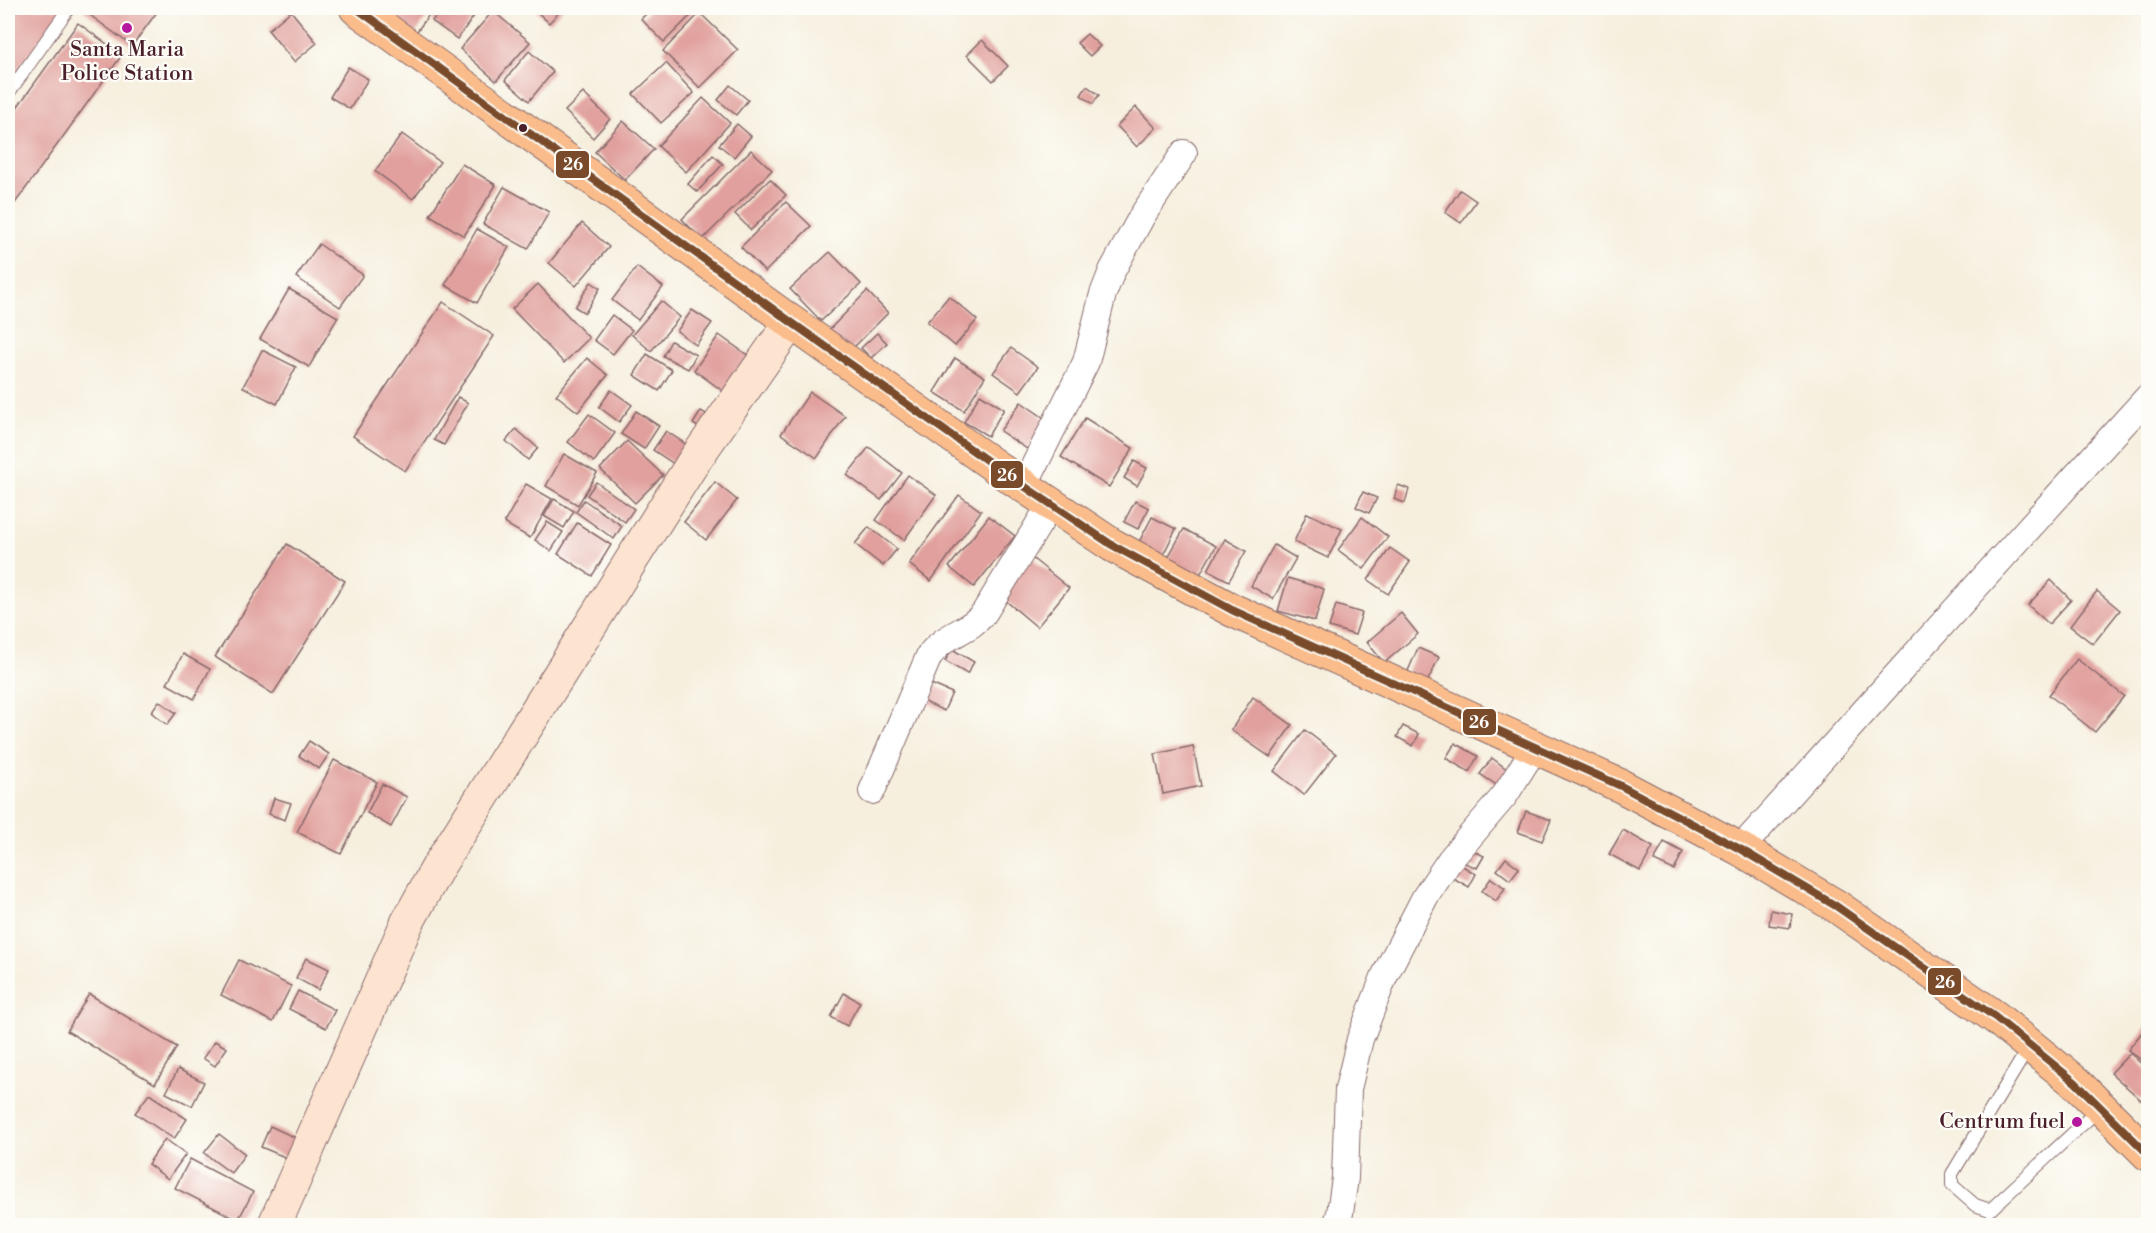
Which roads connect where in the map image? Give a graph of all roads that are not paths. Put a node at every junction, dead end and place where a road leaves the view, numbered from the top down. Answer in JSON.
{"nodes":[{"id":1,"x":69,"y":8,"type":"edge"},
{"id":2,"x":356,"y":8,"type":"edge"},
{"id":3,"x":8,"y":94,"type":"edge"},
{"id":4,"x":1184,"y":153,"type":"dead end"},
{"id":5,"x":791,"y":322,"type":"junction"},
{"id":6,"x":2148,"y":397,"type":"edge"},
{"id":7,"x":1024,"y":486,"type":"junction"},
{"id":8,"x":1050,"y":504,"type":"junction"},
{"id":9,"x":1534,"y":749,"type":"junction"},
{"id":10,"x":872,"y":791,"type":"dead end"},
{"id":11,"x":1740,"y":849,"type":"junction"},
{"id":12,"x":2030,"y":1046,"type":"junction"},
{"id":13,"x":2101,"y":1106,"type":"junction"},
{"id":14,"x":2148,"y":1154,"type":"edge"},
{"id":15,"x":274,"y":1226,"type":"edge"},
{"id":16,"x":1335,"y":1226,"type":"edge"}],
"edges":[{"from":1,"to":3,"type":"lane"},
{"from":2,"to":5,"type":"highway"},
{"from":4,"to":7,"type":"street"},
{"from":5,"to":7,"type":"highway"},
{"from":5,"to":15,"type":"street"},
{"from":6,"to":11,"type":"street"},
{"from":7,"to":8,"type":"highway"},
{"from":8,"to":9,"type":"highway"},
{"from":8,"to":10,"type":"street"},
{"from":9,"to":11,"type":"highway"},
{"from":9,"to":16,"type":"street"},
{"from":11,"to":12,"type":"highway"},
{"from":12,"to":13,"type":"highway"},
{"from":12,"to":13,"type":"lane"},
{"from":13,"to":14,"type":"highway"}]}
